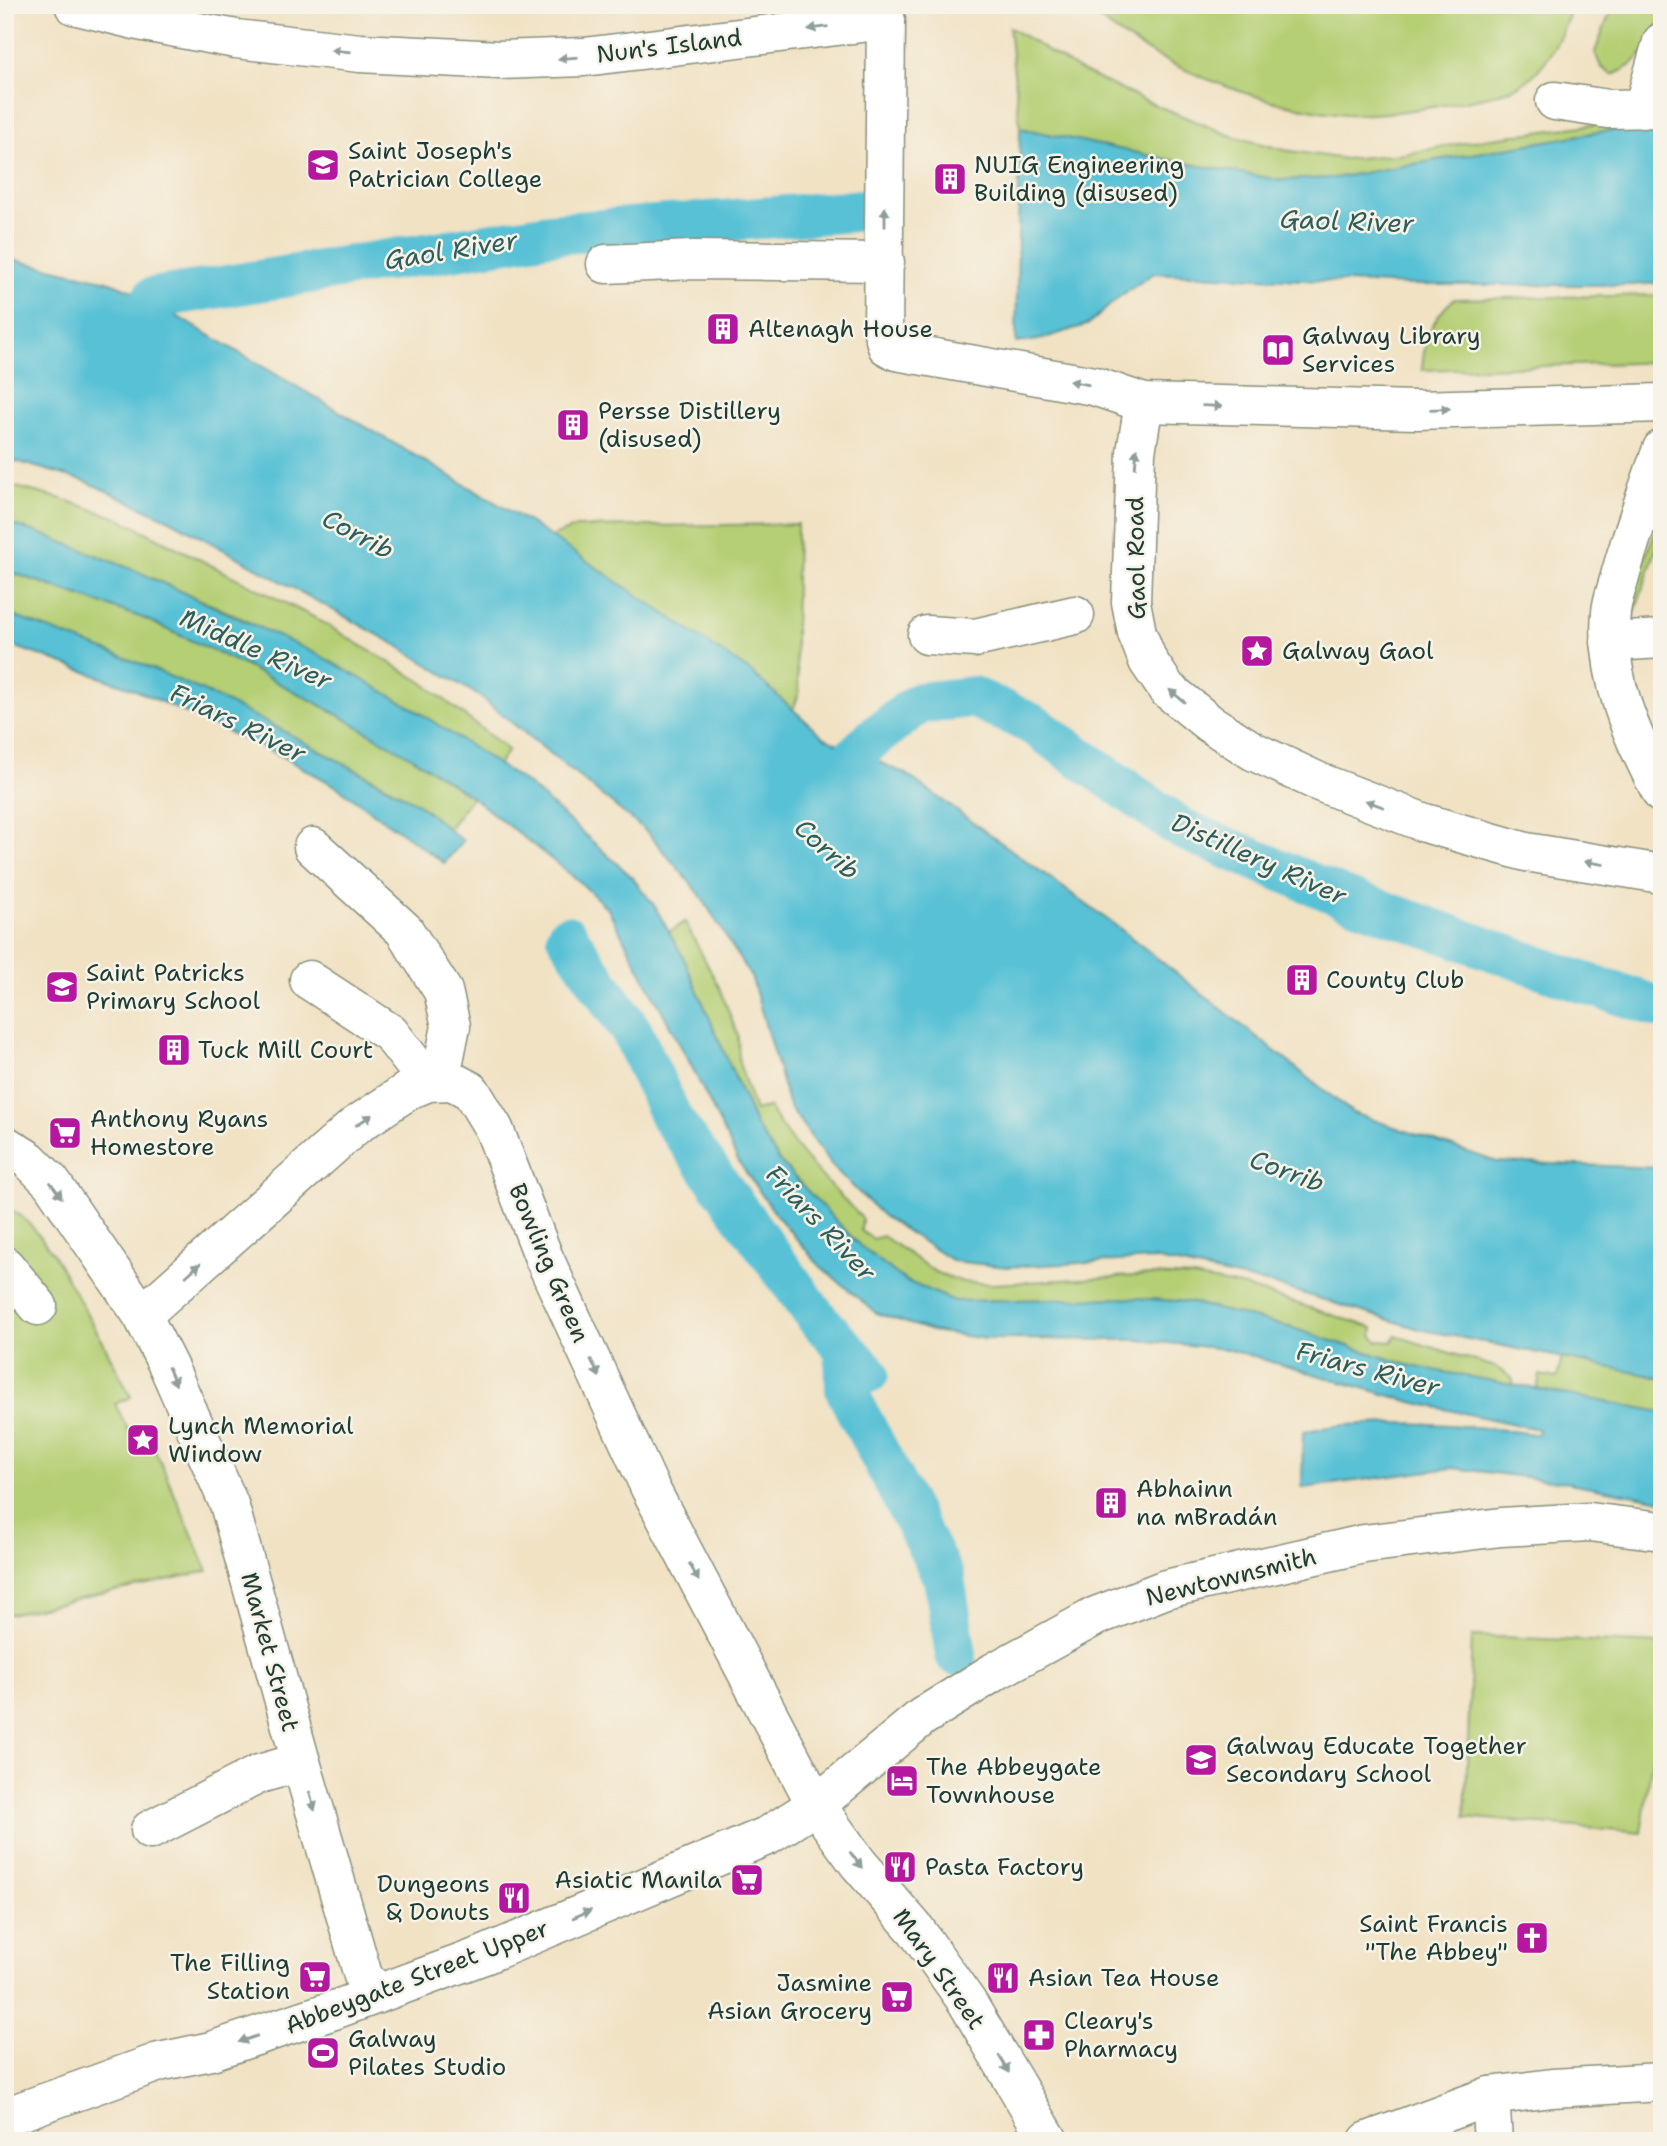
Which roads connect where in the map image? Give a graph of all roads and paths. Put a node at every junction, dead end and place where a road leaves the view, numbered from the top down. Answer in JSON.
{"nodes":[{"id":1,"x":74,"y":5,"type":"edge"},
{"id":2,"x":1662,"y":42,"type":"edge"},
{"id":3,"x":1555,"y":101,"type":"dead end"},
{"id":4,"x":1652,"y":108,"type":"edge"},
{"id":5,"x":885,"y":262,"type":"junction"},
{"id":6,"x":606,"y":264,"type":"dead end"},
{"id":7,"x":1144,"y":403,"type":"junction"},
{"id":8,"x":1662,"y":403,"type":"edge"},
{"id":9,"x":1662,"y":449,"type":"edge"},
{"id":10,"x":1075,"y":615,"type":"dead end"},
{"id":11,"x":927,"y":635,"type":"dead end"},
{"id":12,"x":1662,"y":639,"type":"edge"},
{"id":13,"x":1610,"y":642,"type":"junction"},
{"id":14,"x":1662,"y":794,"type":"edge"},
{"id":15,"x":313,"y":848,"type":"dead end"},
{"id":16,"x":1662,"y":874,"type":"edge"},
{"id":17,"x":309,"y":980,"type":"dead end"},
{"id":18,"x":434,"y":1082,"type":"junction"},
{"id":19,"x":5,"y":1145,"type":"edge"},
{"id":20,"x":5,"y":1266,"type":"edge"},
{"id":21,"x":38,"y":1306,"type":"dead end"},
{"id":22,"x":142,"y":1315,"type":"junction"},
{"id":23,"x":1662,"y":1531,"type":"edge"},
{"id":24,"x":300,"y":1762,"type":"junction"},
{"id":25,"x":817,"y":1805,"type":"junction"},
{"id":26,"x":150,"y":1830,"type":"dead end"},
{"id":27,"x":382,"y":1992,"type":"junction"},
{"id":28,"x":1662,"y":2082,"type":"edge"},
{"id":29,"x":1490,"y":2096,"type":"junction"},
{"id":30,"x":5,"y":2117,"type":"edge"},
{"id":31,"x":1049,"y":2141,"type":"edge"},
{"id":32,"x":1368,"y":2141,"type":"edge"},
{"id":33,"x":1493,"y":2141,"type":"edge"}],
"edges":[{"from":5,"to":1,"type":"street","name":"Nun's Island","one_way":true},
{"from":2,"to":4,"type":"street"},
{"from":3,"to":4,"type":"street"},
{"from":5,"to":6,"type":"street"},
{"from":7,"to":5,"type":"street","name":"Nun's Island","one_way":true},
{"from":7,"to":8,"type":"street","one_way":true},
{"from":16,"to":7,"type":"street","name":"Gaol Road","one_way":true},
{"from":9,"to":13,"type":"street"},
{"from":10,"to":11,"type":"street"},
{"from":12,"to":13,"type":"street"},
{"from":13,"to":14,"type":"street"},
{"from":15,"to":18,"type":"street"},
{"from":17,"to":18,"type":"street"},
{"from":22,"to":18,"type":"street","one_way":true},
{"from":18,"to":25,"type":"street","name":"Bowling Green","one_way":true},
{"from":19,"to":22,"type":"street","name":"Market Street","one_way":true},
{"from":20,"to":21,"type":"street"},
{"from":22,"to":24,"type":"street","name":"Market Street","one_way":true},
{"from":23,"to":25,"type":"street","name":"Newtownsmith"},
{"from":24,"to":26,"type":"street"},
{"from":24,"to":27,"type":"street","name":"Market Street","one_way":true},
{"from":27,"to":25,"type":"street","name":"Abbeygate Street Upper","one_way":true},
{"from":25,"to":31,"type":"street","name":"Mary Street","one_way":true},
{"from":27,"to":30,"type":"street","name":"Abbeygate Street Upper","one_way":true},
{"from":28,"to":29,"type":"street"},
{"from":29,"to":32,"type":"street"},
{"from":29,"to":33,"type":"street"}]}
